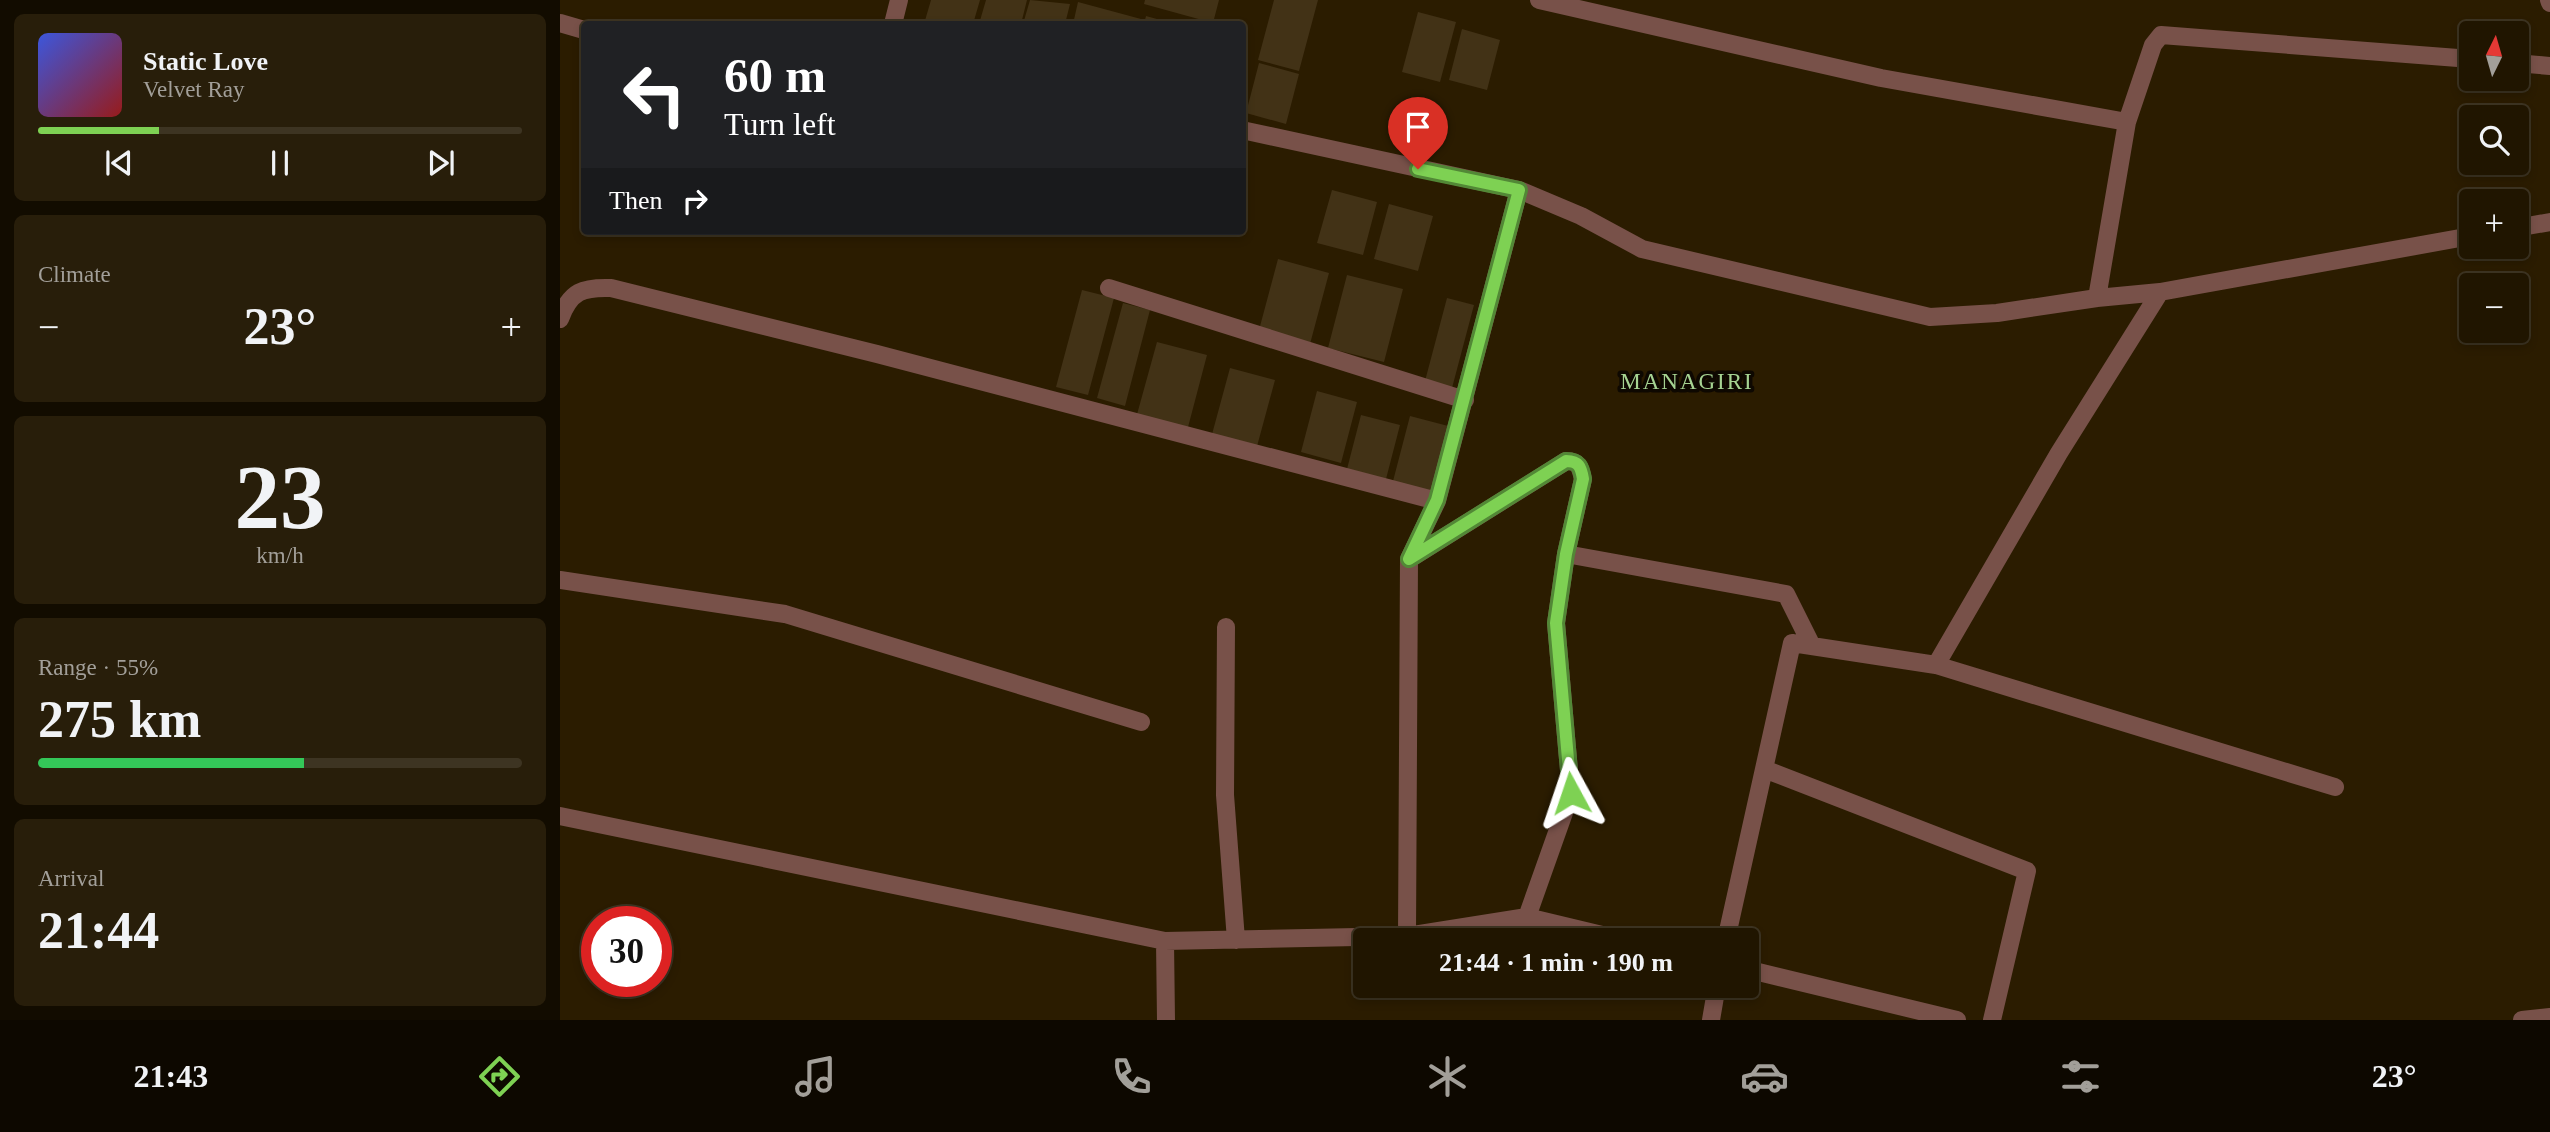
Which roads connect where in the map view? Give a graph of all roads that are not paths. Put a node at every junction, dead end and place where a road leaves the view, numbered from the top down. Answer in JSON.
{"nodes":[{"id":1,"x":899,"y":0,"type":"edge"},
{"id":2,"x":1539,"y":0,"type":"edge"},
{"id":3,"x":894,"y":21,"type":"edge"},
{"id":4,"x":560,"y":23,"type":"edge"},
{"id":5,"x":581,"y":29,"type":"edge"},
{"id":6,"x":2459,"y":58,"type":"edge"},
{"id":7,"x":2529,"y":64,"type":"edge"},
{"id":8,"x":2550,"y":66,"type":"edge"},
{"id":9,"x":2127,"y":122,"type":"junction"},
{"id":10,"x":1246,"y":132,"type":"edge"},
{"id":11,"x":1519,"y":190,"type":"junction"},
{"id":12,"x":2550,"y":222,"type":"edge"},
{"id":13,"x":2529,"y":226,"type":"edge"},
{"id":14,"x":2459,"y":238,"type":"edge"},
{"id":15,"x":1109,"y":288,"type":"dead end"},
{"id":16,"x":2160,"y":292,"type":"junction"},
{"id":17,"x":2097,"y":298,"type":"junction"},
{"id":18,"x":560,"y":319,"type":"edge"},
{"id":19,"x":1465,"y":400,"type":"junction"},
{"id":20,"x":1437,"y":500,"type":"junction"},
{"id":21,"x":1566,"y":554,"type":"junction"},
{"id":22,"x":1409,"y":559,"type":"junction"},
{"id":23,"x":560,"y":580,"type":"edge"},
{"id":24,"x":1226,"y":627,"type":"dead end"},
{"id":25,"x":1812,"y":646,"type":"junction"},
{"id":26,"x":1936,"y":665,"type":"junction"},
{"id":27,"x":1140,"y":722,"type":"dead end"},
{"id":28,"x":1764,"y":769,"type":"junction"},
{"id":29,"x":2335,"y":787,"type":"dead end"},
{"id":30,"x":560,"y":816,"type":"edge"},
{"id":31,"x":1527,"y":917,"type":"junction"},
{"id":32,"x":1407,"y":928,"type":"edge"},
{"id":33,"x":1458,"y":928,"type":"edge"},
{"id":34,"x":1573,"y":928,"type":"edge"},
{"id":35,"x":1729,"y":928,"type":"edge"},
{"id":36,"x":1353,"y":937,"type":"edge"},
{"id":37,"x":1236,"y":940,"type":"junction"},
{"id":38,"x":1165,"y":941,"type":"junction"},
{"id":39,"x":1759,"y":972,"type":"edge"},
{"id":40,"x":1715,"y":998,"type":"edge"},
{"id":41,"x":2550,"y":1017,"type":"edge"},
{"id":42,"x":1166,"y":1020,"type":"edge"},
{"id":43,"x":1712,"y":1020,"type":"edge"},
{"id":44,"x":1957,"y":1020,"type":"edge"},
{"id":45,"x":1992,"y":1020,"type":"edge"},
{"id":46,"x":2522,"y":1020,"type":"edge"}],
"edges":[{"from":1,"to":3,"type":"street"},
{"from":2,"to":9,"type":"street"},
{"from":4,"to":5,"type":"street"},
{"from":6,"to":9,"type":"street"},
{"from":7,"to":8,"type":"street"},
{"from":9,"to":17,"type":"street"},
{"from":10,"to":11,"type":"street"},
{"from":11,"to":17,"type":"street"},
{"from":11,"to":19,"type":"street"},
{"from":12,"to":13,"type":"street"},
{"from":14,"to":16,"type":"street"},
{"from":15,"to":19,"type":"street"},
{"from":16,"to":17,"type":"street"},
{"from":16,"to":26,"type":"street"},
{"from":18,"to":20,"type":"street"},
{"from":19,"to":20,"type":"street"},
{"from":20,"to":22,"type":"street"},
{"from":21,"to":22,"type":"street"},
{"from":21,"to":25,"type":"street"},
{"from":21,"to":31,"type":"street"},
{"from":22,"to":32,"type":"street"},
{"from":23,"to":27,"type":"street"},
{"from":24,"to":37,"type":"street"},
{"from":25,"to":26,"type":"street"},
{"from":25,"to":28,"type":"street"},
{"from":26,"to":29,"type":"street"},
{"from":28,"to":35,"type":"street"},
{"from":28,"to":45,"type":"street"},
{"from":30,"to":38,"type":"street"},
{"from":31,"to":33,"type":"street"},
{"from":31,"to":34,"type":"street"},
{"from":36,"to":37,"type":"street"},
{"from":37,"to":38,"type":"street"},
{"from":38,"to":42,"type":"street"},
{"from":39,"to":44,"type":"street"},
{"from":40,"to":43,"type":"street"},
{"from":41,"to":46,"type":"street"}]}
